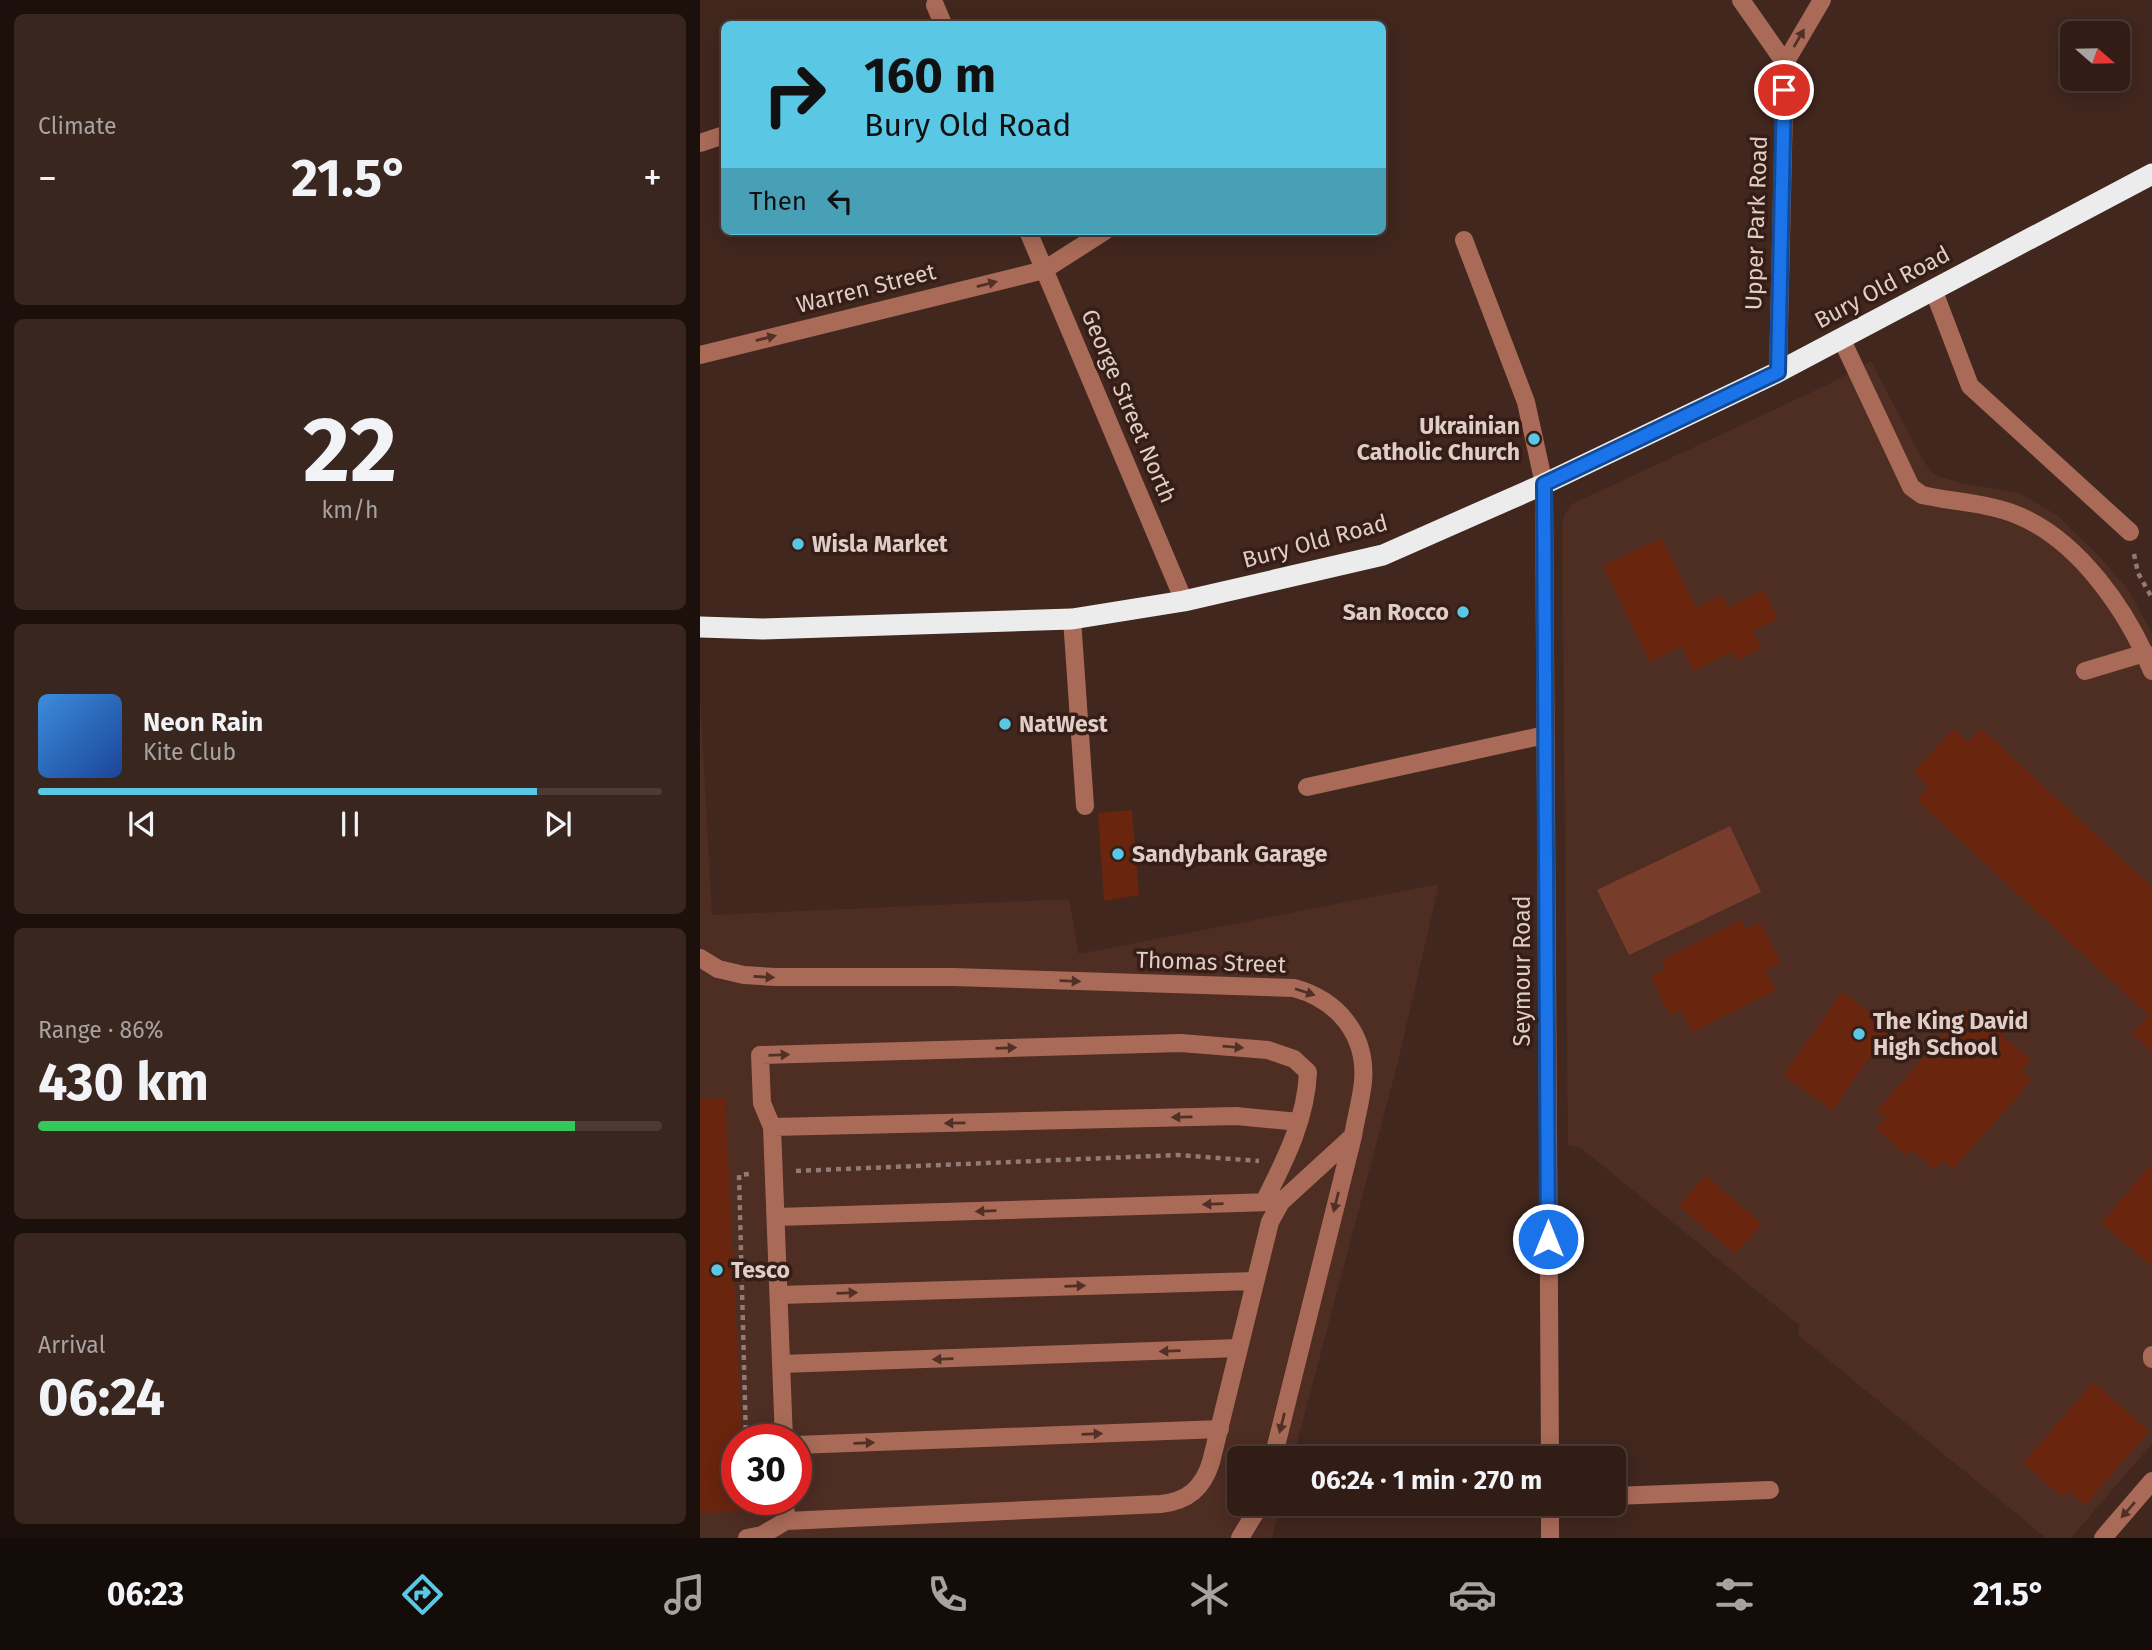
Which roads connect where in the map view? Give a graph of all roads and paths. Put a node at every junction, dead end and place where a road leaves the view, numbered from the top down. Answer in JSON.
{"nodes":[{"id":1,"x":1741,"y":0,"type":"edge"},
{"id":2,"x":1822,"y":0,"type":"edge"},
{"id":3,"x":935,"y":5,"type":"dead end"},
{"id":4,"x":942,"y":21,"type":"edge"},
{"id":5,"x":1785,"y":63,"type":"junction"},
{"id":6,"x":721,"y":136,"type":"edge"},
{"id":7,"x":700,"y":143,"type":"edge"},
{"id":8,"x":2152,"y":163,"type":"edge"},
{"id":9,"x":2146,"y":177,"type":"edge"},
{"id":10,"x":1030,"y":235,"type":"edge"},
{"id":11,"x":1099,"y":235,"type":"edge"},
{"id":12,"x":1464,"y":240,"type":"dead end"},
{"id":13,"x":1044,"y":270,"type":"junction"},
{"id":14,"x":1933,"y":289,"type":"junction"},
{"id":15,"x":1841,"y":338,"type":"junction"},
{"id":16,"x":700,"y":355,"type":"edge"},
{"id":17,"x":1778,"y":372,"type":"junction"},
{"id":18,"x":1544,"y":484,"type":"junction"},
{"id":19,"x":2130,"y":532,"type":"joint"},
{"id":20,"x":2152,"y":598,"type":"edge"},
{"id":21,"x":1184,"y":601,"type":"junction"},
{"id":22,"x":1072,"y":619,"type":"junction"},
{"id":23,"x":700,"y":627,"type":"edge"},
{"id":24,"x":2145,"y":653,"type":"junction"},
{"id":25,"x":2085,"y":671,"type":"dead end"},
{"id":26,"x":2152,"y":671,"type":"edge"},
{"id":27,"x":1545,"y":735,"type":"junction"},
{"id":28,"x":1307,"y":788,"type":"dead end"},
{"id":29,"x":1085,"y":806,"type":"dead end"},
{"id":30,"x":700,"y":958,"type":"edge"},
{"id":31,"x":1299,"y":1122,"type":"junction"},
{"id":32,"x":772,"y":1128,"type":"junction"},
{"id":33,"x":1353,"y":1136,"type":"junction"},
{"id":34,"x":1273,"y":1202,"type":"junction"},
{"id":35,"x":776,"y":1217,"type":"junction"},
{"id":36,"x":1255,"y":1281,"type":"junction"},
{"id":37,"x":779,"y":1295,"type":"junction"},
{"id":38,"x":1239,"y":1348,"type":"junction"},
{"id":39,"x":781,"y":1364,"type":"junction"},
{"id":40,"x":783,"y":1424,"type":"edge"},
{"id":41,"x":1220,"y":1429,"type":"junction"},
{"id":42,"x":812,"y":1444,"type":"edge"},
{"id":43,"x":1276,"y":1446,"type":"edge"},
{"id":44,"x":1550,"y":1446,"type":"edge"},
{"id":45,"x":2152,"y":1481,"type":"edge"},
{"id":46,"x":1770,"y":1490,"type":"dead end"},
{"id":47,"x":1626,"y":1496,"type":"edge"},
{"id":48,"x":786,"y":1515,"type":"edge"},
{"id":49,"x":1253,"y":1516,"type":"edge"},
{"id":50,"x":1550,"y":1516,"type":"edge"},
{"id":51,"x":786,"y":1521,"type":"junction"},
{"id":52,"x":747,"y":1538,"type":"edge"},
{"id":53,"x":1240,"y":1538,"type":"edge"},
{"id":54,"x":1550,"y":1538,"type":"edge"},
{"id":55,"x":2103,"y":1538,"type":"edge"}],
"edges":[{"from":1,"to":5,"type":"street"},
{"from":5,"to":2,"type":"street","name":"Upper Park Road","one_way":true},
{"from":3,"to":4,"type":"street"},
{"from":5,"to":17,"type":"street","name":"Upper Park Road"},
{"from":6,"to":7,"type":"street"},
{"from":8,"to":9,"type":"highway"},
{"from":9,"to":14,"type":"highway","name":"Bury Old Road"},
{"from":10,"to":13,"type":"street","name":"George Street North"},
{"from":11,"to":13,"type":"street","name":"Warren Street"},
{"from":12,"to":18,"type":"street","name":"Seymour Road"},
{"from":16,"to":13,"type":"street","name":"Warren Street","one_way":true},
{"from":13,"to":21,"type":"street","name":"George Street North"},
{"from":14,"to":15,"type":"highway","name":"Bury Old Road"},
{"from":14,"to":19,"type":"street"},
{"from":15,"to":17,"type":"highway","name":"Bury Old Road"},
{"from":15,"to":24,"type":"street"},
{"from":17,"to":18,"type":"highway","name":"Bury Old Road"},
{"from":18,"to":21,"type":"highway","name":"Bury Old Road"},
{"from":18,"to":27,"type":"street","name":"Seymour Road"},
{"from":19,"to":20,"type":"path"},
{"from":21,"to":22,"type":"highway","name":"Bury Old Road"},
{"from":22,"to":23,"type":"highway","name":"Bury Old Road"},
{"from":22,"to":29,"type":"street"},
{"from":24,"to":25,"type":"street"},
{"from":24,"to":26,"type":"street"},
{"from":27,"to":28,"type":"street"},
{"from":27,"to":44,"type":"street","name":"Seymour Road"},
{"from":30,"to":33,"type":"street","name":"Thomas Street","one_way":true},
{"from":31,"to":32,"type":"street","one_way":true},
{"from":32,"to":31,"type":"street","one_way":true},
{"from":31,"to":34,"type":"street"},
{"from":32,"to":35,"type":"street"},
{"from":33,"to":34,"type":"street"},
{"from":33,"to":43,"type":"street","name":"Thomas Street","one_way":true},
{"from":34,"to":35,"type":"street","one_way":true},
{"from":34,"to":36,"type":"street"},
{"from":35,"to":37,"type":"street"},
{"from":37,"to":36,"type":"street","one_way":true},
{"from":36,"to":38,"type":"street"},
{"from":37,"to":39,"type":"street"},
{"from":38,"to":39,"type":"street","one_way":true},
{"from":38,"to":41,"type":"street"},
{"from":39,"to":40,"type":"street"},
{"from":42,"to":41,"type":"street","one_way":true},
{"from":41,"to":51,"type":"street"},
{"from":45,"to":55,"type":"street","one_way":true},
{"from":46,"to":47,"type":"street"},
{"from":48,"to":51,"type":"street"},
{"from":49,"to":53,"type":"street"},
{"from":50,"to":54,"type":"street"},
{"from":51,"to":52,"type":"street"}]}
